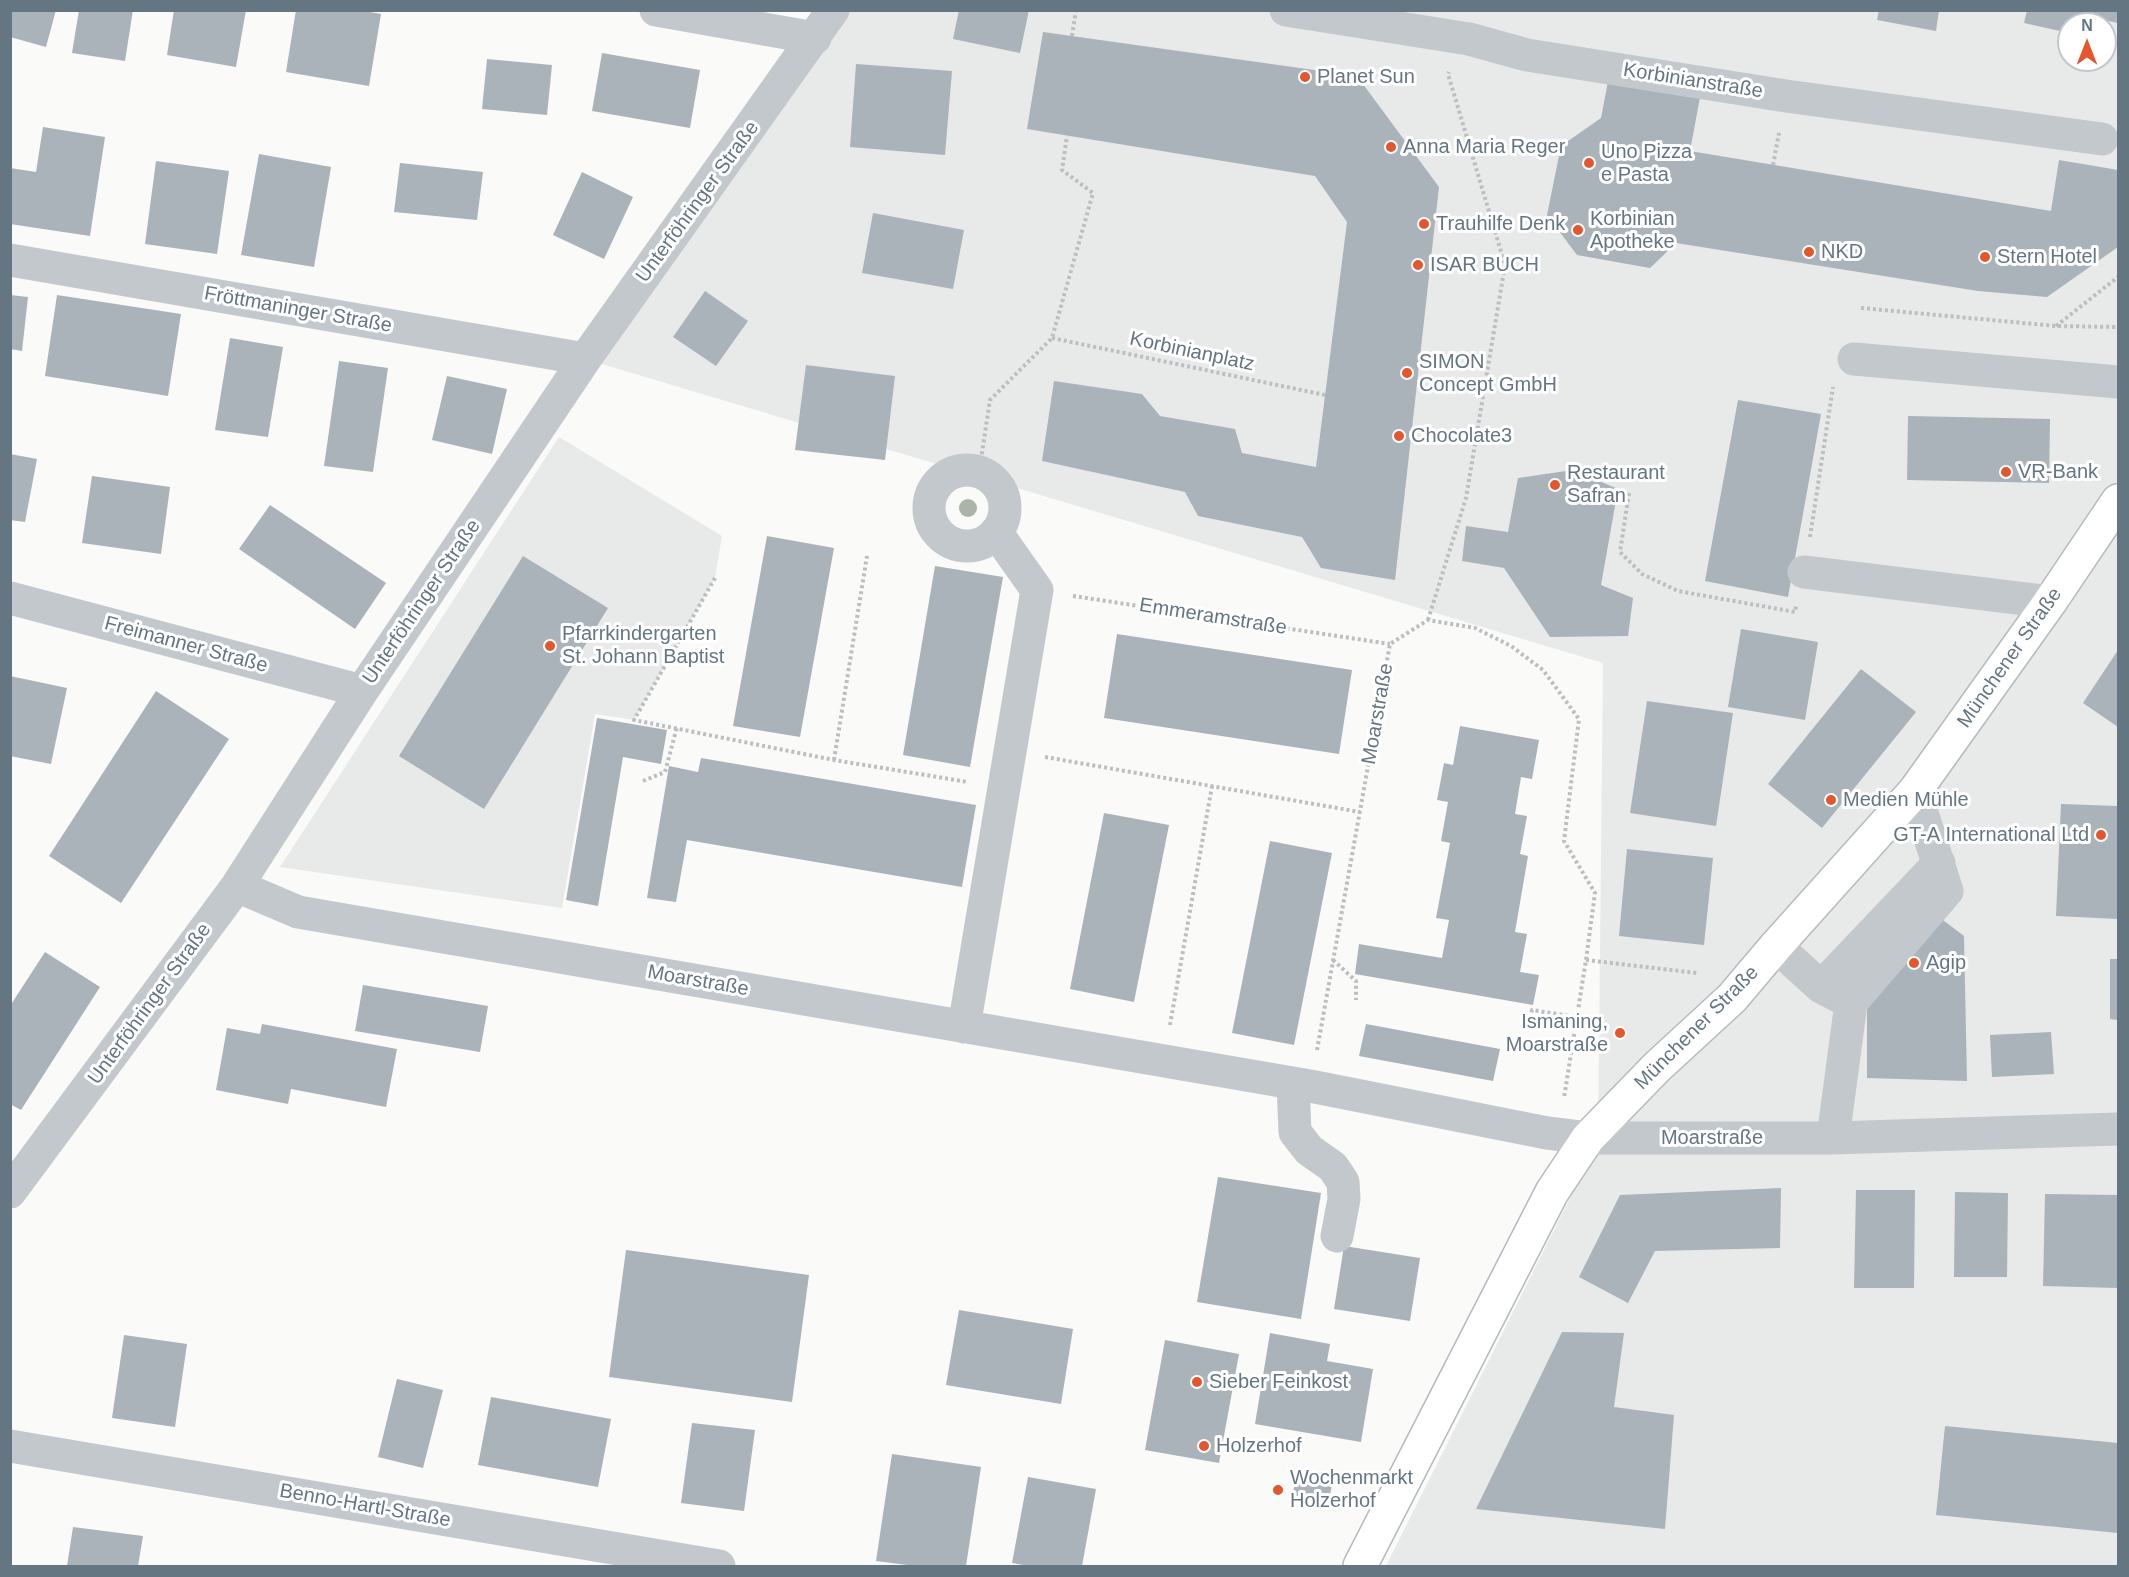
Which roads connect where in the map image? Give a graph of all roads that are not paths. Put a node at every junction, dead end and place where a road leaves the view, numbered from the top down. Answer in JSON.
{"nodes":[{"id":1,"x":656,"y":10,"type":"edge"},
{"id":2,"x":833,"y":10,"type":"edge"},
{"id":3,"x":1286,"y":10,"type":"edge"},
{"id":4,"x":815,"y":38,"type":"junction"},
{"id":5,"x":2102,"y":139,"type":"dead end"},
{"id":6,"x":10,"y":260,"type":"edge"},
{"id":7,"x":585,"y":359,"type":"junction"},
{"id":8,"x":1844,"y":369,"type":"road end"},
{"id":9,"x":2118,"y":382,"type":"edge"},
{"id":10,"x":2118,"y":504,"type":"edge"},
{"id":11,"x":996,"y":532,"type":"junction"},
{"id":12,"x":1804,"y":572,"type":"road end"},
{"id":13,"x":10,"y":598,"type":"edge"},
{"id":14,"x":2050,"y":602,"type":"junction"},
{"id":15,"x":362,"y":691,"type":"junction"},
{"id":16,"x":1915,"y":791,"type":"junction"},
{"id":17,"x":1940,"y":863,"type":"junction"},
{"id":18,"x":237,"y":886,"type":"junction"},
{"id":19,"x":1776,"y":946,"type":"junction"},
{"id":20,"x":1821,"y":987,"type":"junction"},
{"id":21,"x":1851,"y":1003,"type":"junction"},
{"id":22,"x":964,"y":1027,"type":"junction"},
{"id":23,"x":1302,"y":1085,"type":"junction"},
{"id":24,"x":2118,"y":1129,"type":"edge"},
{"id":25,"x":1588,"y":1138,"type":"junction"},
{"id":26,"x":1833,"y":1138,"type":"junction"},
{"id":27,"x":11,"y":1191,"type":"edge"},
{"id":28,"x":1336,"y":1236,"type":"dead end"},
{"id":29,"x":10,"y":1446,"type":"edge"},
{"id":30,"x":719,"y":1566,"type":"edge"},
{"id":31,"x":1360,"y":1566,"type":"edge"}],
"edges":[{"from":1,"to":4,"type":"street"},
{"from":2,"to":4,"type":"street","name":"Unterföhringer Straße"},
{"from":3,"to":5,"type":"street","name":"Korbinianstraße"},
{"from":4,"to":7,"type":"street","name":"Unterföhringer Straße"},
{"from":6,"to":7,"type":"street","name":"Fröttmaninger Straße"},
{"from":7,"to":15,"type":"street","name":"Unterföhringer Straße"},
{"from":8,"to":9,"type":"street"},
{"from":10,"to":14,"type":"main road","name":"Münchener Straße"},
{"from":11,"to":11,"type":"street"},
{"from":11,"to":22,"type":"street"},
{"from":12,"to":14,"type":"street"},
{"from":13,"to":15,"type":"street","name":"Freimanner Straße"},
{"from":14,"to":16,"type":"main road","name":"Münchener Straße"},
{"from":15,"to":18,"type":"street","name":"Unterföhringer Straße"},
{"from":16,"to":17,"type":"street"},
{"from":16,"to":19,"type":"main road","name":"Münchener Straße"},
{"from":17,"to":20,"type":"street"},
{"from":17,"to":21,"type":"street"},
{"from":18,"to":22,"type":"street","name":"Moarstraße"},
{"from":18,"to":27,"type":"street","name":"Unterföhringer Straße"},
{"from":19,"to":20,"type":"street"},
{"from":19,"to":25,"type":"main road","name":"Münchener Straße"},
{"from":20,"to":21,"type":"street"},
{"from":21,"to":26,"type":"street"},
{"from":22,"to":23,"type":"street","name":"Moarstraße"},
{"from":23,"to":25,"type":"street","name":"Moarstraße"},
{"from":23,"to":28,"type":"street"},
{"from":24,"to":26,"type":"street","name":"Moarstraße"},
{"from":25,"to":26,"type":"street","name":"Moarstraße"},
{"from":25,"to":31,"type":"main road","name":"Münchener Straße"},
{"from":29,"to":30,"type":"street","name":"Benno-Hartl-Straße"}]}
